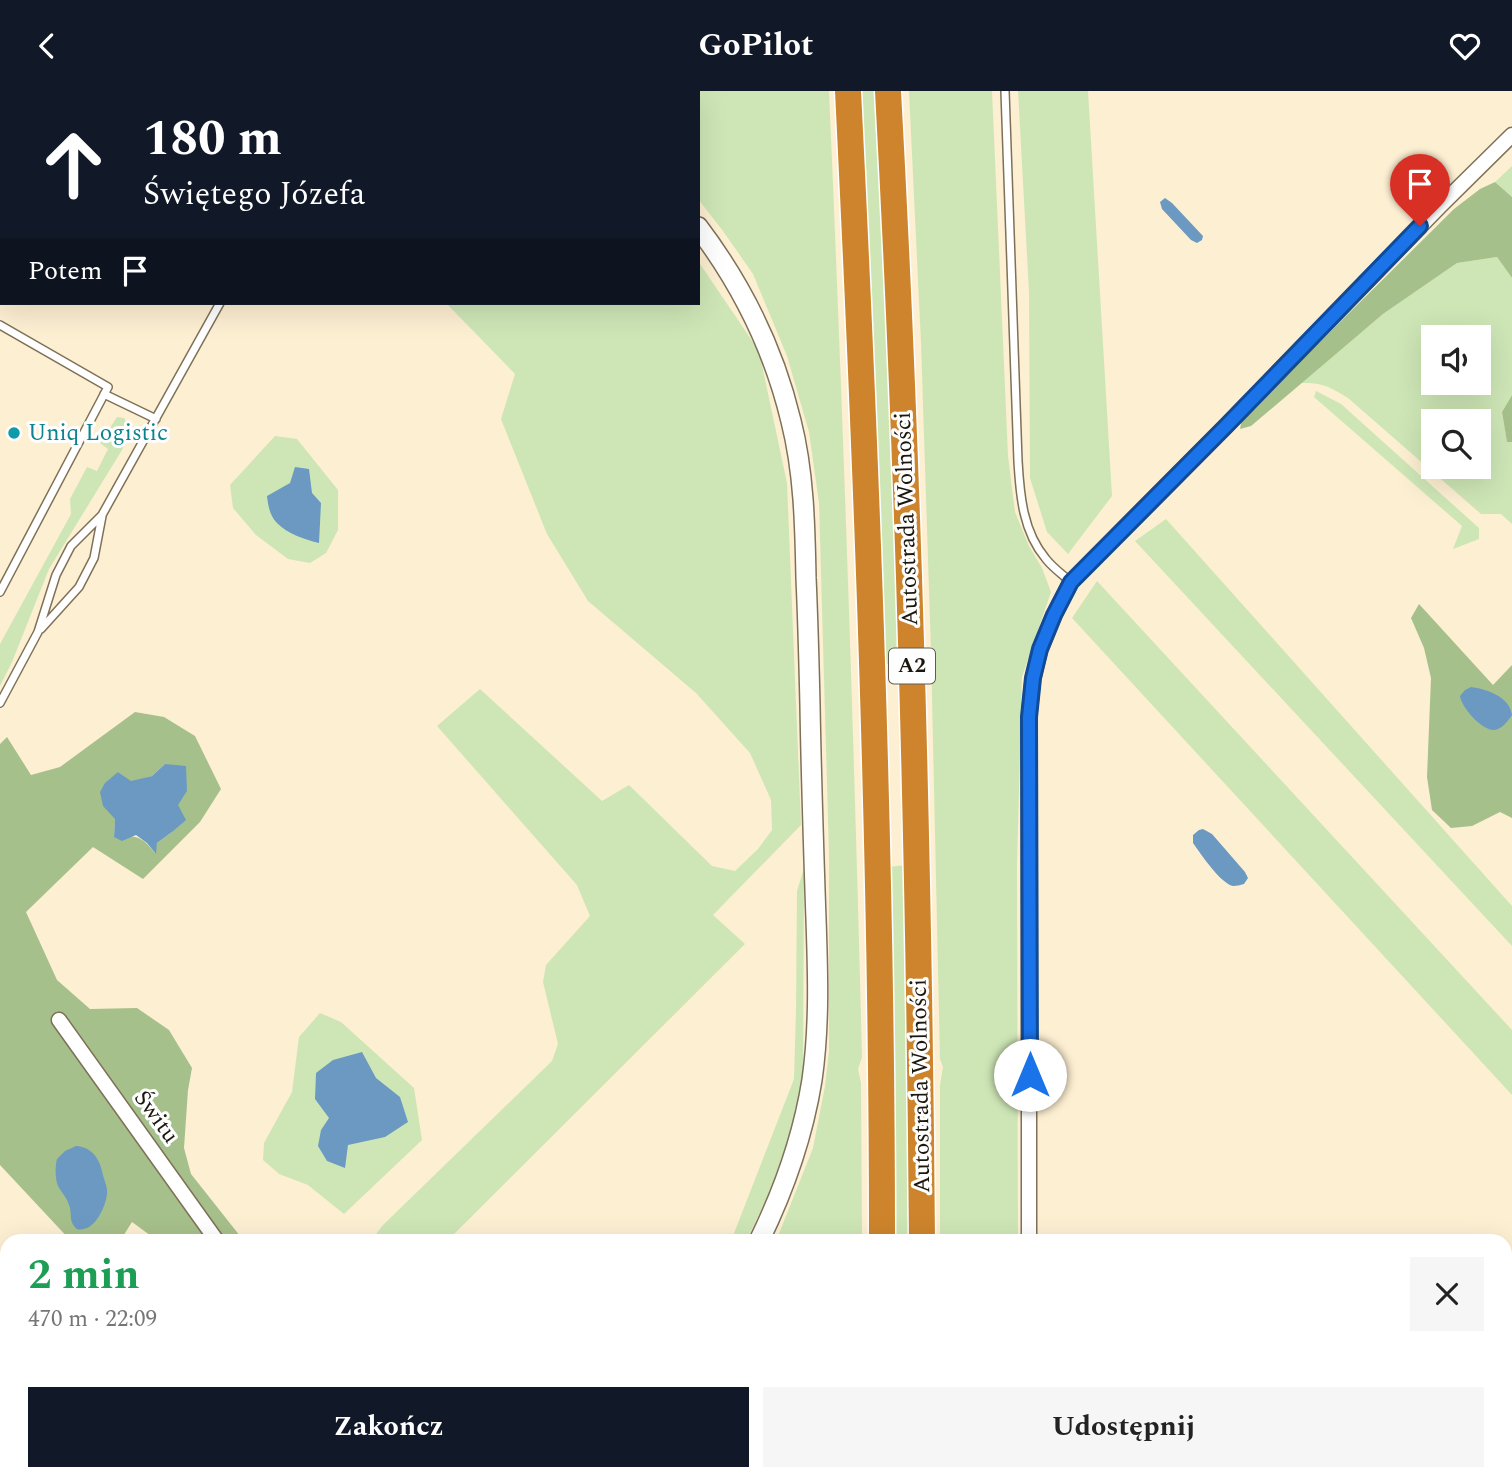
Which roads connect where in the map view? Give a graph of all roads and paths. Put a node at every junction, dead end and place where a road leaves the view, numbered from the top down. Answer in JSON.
{"nodes":[{"id":1,"x":848,"y":91,"type":"edge"},
{"id":2,"x":887,"y":91,"type":"edge"},
{"id":3,"x":1005,"y":91,"type":"edge"},
{"id":4,"x":1512,"y":135,"type":"edge"},
{"id":5,"x":700,"y":230,"type":"edge"},
{"id":6,"x":219,"y":305,"type":"edge"},
{"id":7,"x":0,"y":325,"type":"edge"},
{"id":8,"x":104,"y":394,"type":"junction"},
{"id":9,"x":156,"y":419,"type":"junction"},
{"id":10,"x":102,"y":515,"type":"junction"},
{"id":11,"x":1071,"y":582,"type":"junction"},
{"id":12,"x":0,"y":592,"type":"edge"},
{"id":13,"x":38,"y":632,"type":"junction"},
{"id":14,"x":0,"y":703,"type":"edge"},
{"id":15,"x":59,"y":1020,"type":"dead end"},
{"id":16,"x":212,"y":1234,"type":"edge"},
{"id":17,"x":763,"y":1234,"type":"edge"},
{"id":18,"x":882,"y":1234,"type":"edge"},
{"id":19,"x":922,"y":1234,"type":"edge"},
{"id":20,"x":1029,"y":1234,"type":"edge"}],
"edges":[{"from":1,"to":18,"type":"highway","name":"Autostrada Wolności","number":"A2"},
{"from":2,"to":19,"type":"highway","name":"Autostrada Wolności","number":"A2"},
{"from":3,"to":11,"type":"lane"},
{"from":4,"to":11,"type":"street"},
{"from":5,"to":17,"type":"street"},
{"from":6,"to":9,"type":"lane"},
{"from":7,"to":8,"type":"lane"},
{"from":8,"to":9,"type":"lane"},
{"from":8,"to":12,"type":"lane"},
{"from":9,"to":10,"type":"lane"},
{"from":10,"to":13,"type":"lane"},
{"from":10,"to":13,"type":"lane"},
{"from":11,"to":20,"type":"street"},
{"from":13,"to":14,"type":"lane"},
{"from":15,"to":16,"type":"street","name":"Świtu"}]}
